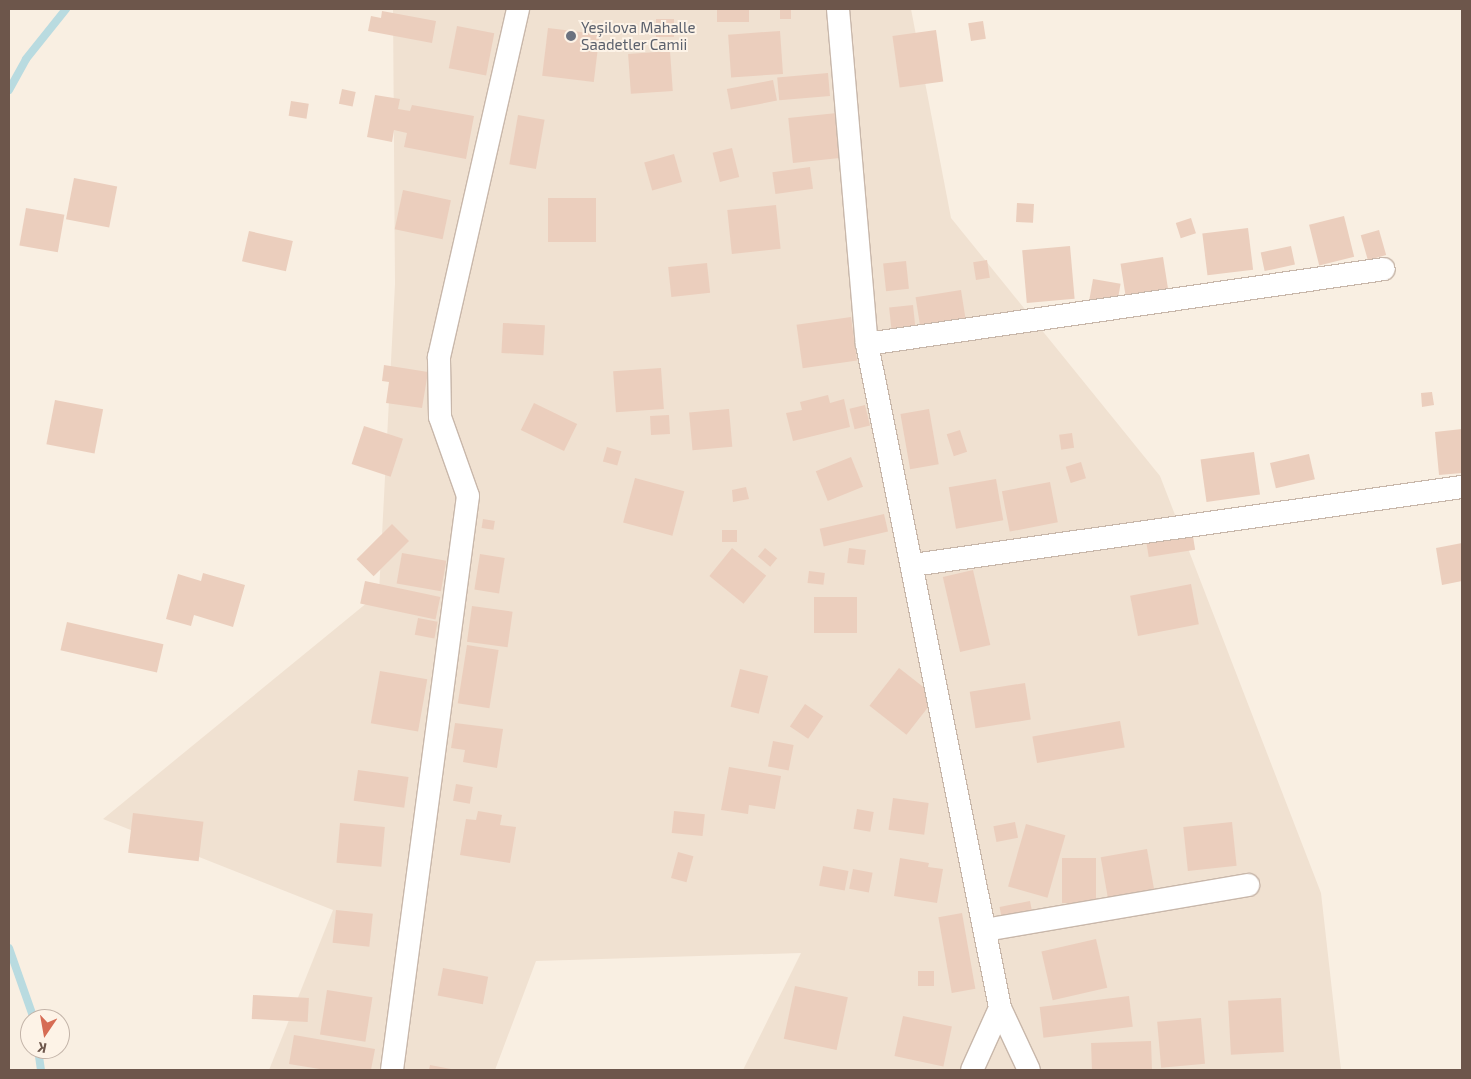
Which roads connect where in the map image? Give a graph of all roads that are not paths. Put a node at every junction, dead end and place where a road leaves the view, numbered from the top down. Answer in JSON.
{"nodes":[{"id":1,"x":518,"y":9,"type":"edge"},
{"id":2,"x":838,"y":9,"type":"edge"},
{"id":3,"x":1384,"y":269,"type":"dead end"},
{"id":4,"x":867,"y":344,"type":"junction"},
{"id":5,"x":1462,"y":487,"type":"edge"},
{"id":6,"x":913,"y":565,"type":"junction"},
{"id":7,"x":1248,"y":885,"type":"dead end"},
{"id":8,"x":984,"y":930,"type":"junction"},
{"id":9,"x":1000,"y":1008,"type":"junction"},
{"id":10,"x":392,"y":1070,"type":"edge"},
{"id":11,"x":972,"y":1070,"type":"edge"},
{"id":12,"x":1029,"y":1070,"type":"edge"}],
"edges":[{"from":1,"to":10,"type":"street"},
{"from":2,"to":4,"type":"street"},
{"from":3,"to":4,"type":"street"},
{"from":4,"to":6,"type":"street"},
{"from":5,"to":6,"type":"street"},
{"from":6,"to":8,"type":"street"},
{"from":7,"to":8,"type":"street"},
{"from":8,"to":9,"type":"street"},
{"from":9,"to":11,"type":"street"},
{"from":9,"to":12,"type":"street"}]}
